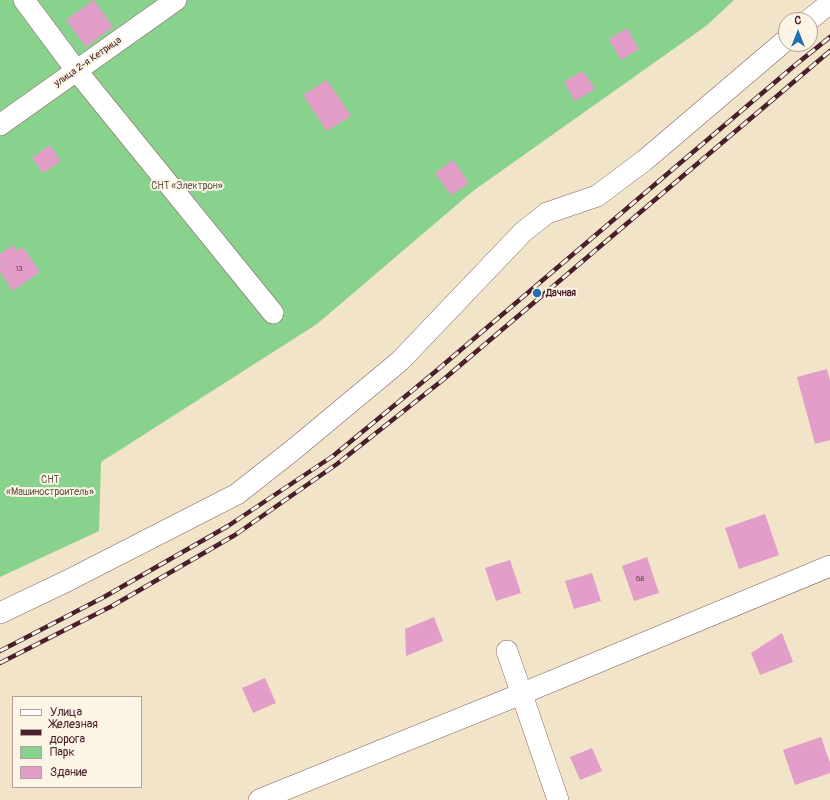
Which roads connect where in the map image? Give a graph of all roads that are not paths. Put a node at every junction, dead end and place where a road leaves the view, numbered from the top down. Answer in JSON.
{"nodes":[{"id":1,"x":24,"y":0,"type":"edge"},
{"id":2,"x":176,"y":0,"type":"edge"},
{"id":3,"x":778,"y":47,"type":"edge"},
{"id":4,"x":76,"y":70,"type":"junction"},
{"id":5,"x":0,"y":125,"type":"edge"},
{"id":6,"x":274,"y":313,"type":"dead end"},
{"id":7,"x":830,"y":566,"type":"edge"},
{"id":8,"x":0,"y":613,"type":"edge"},
{"id":9,"x":507,"y":651,"type":"dead end"},
{"id":10,"x":522,"y":694,"type":"junction"},
{"id":11,"x":259,"y":800,"type":"edge"},
{"id":12,"x":558,"y":800,"type":"edge"}],
"edges":[{"from":1,"to":4,"type":"street"},
{"from":2,"to":4,"type":"street","name":"улица 2-я Кетрица"},
{"from":3,"to":8,"type":"street"},
{"from":4,"to":5,"type":"street","name":"улица 2-я Кетрица"},
{"from":4,"to":6,"type":"street"},
{"from":7,"to":10,"type":"street"},
{"from":9,"to":10,"type":"street"},
{"from":10,"to":11,"type":"street"},
{"from":10,"to":12,"type":"street"}]}
